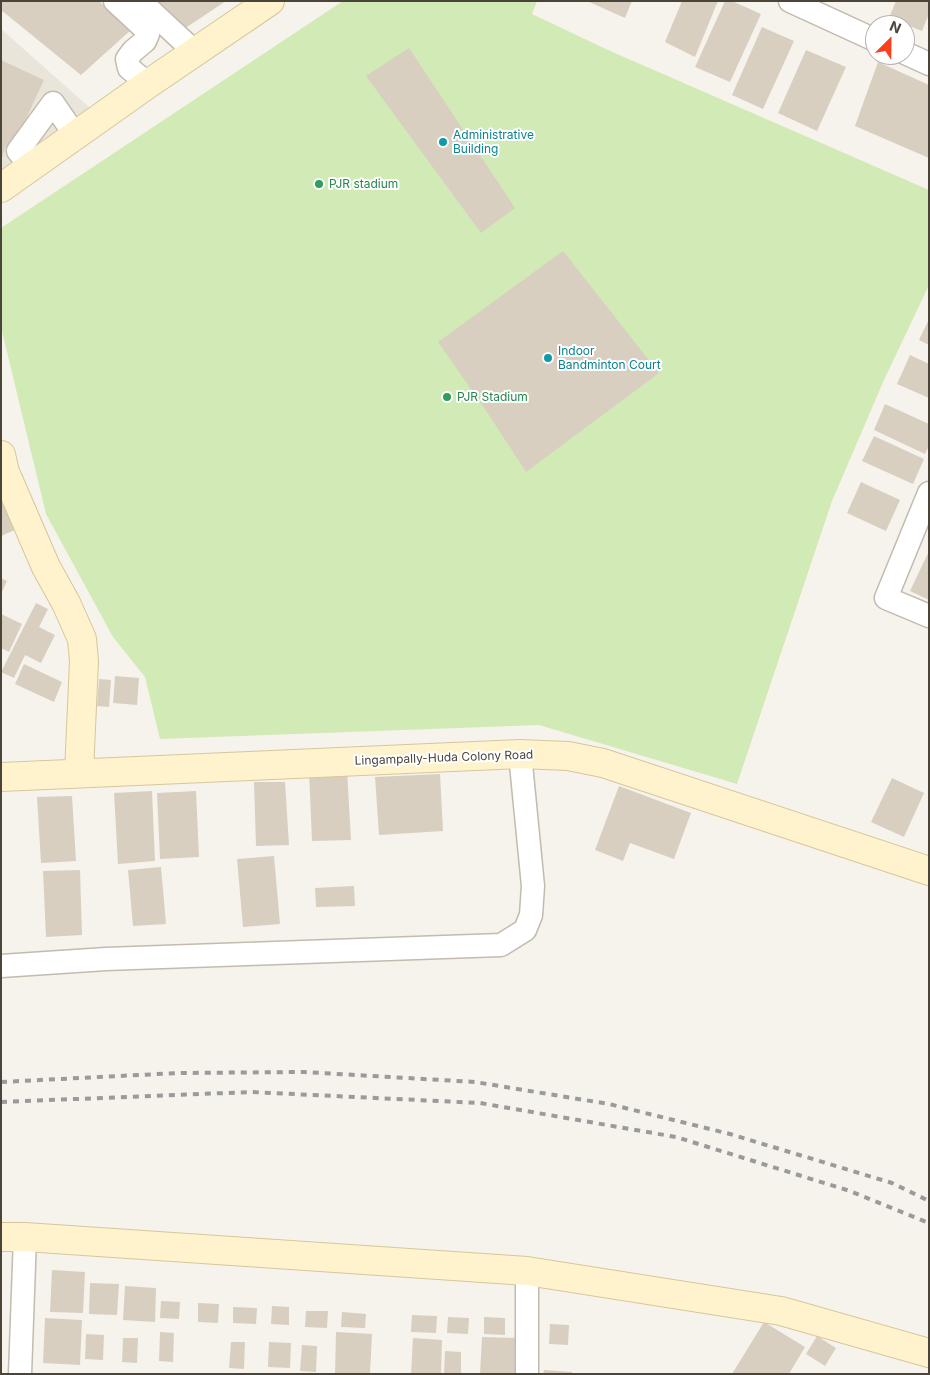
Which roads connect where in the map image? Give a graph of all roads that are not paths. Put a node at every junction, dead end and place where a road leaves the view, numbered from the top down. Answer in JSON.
{"nodes":[{"id":1,"x":115,"y":1,"type":"edge"},
{"id":2,"x":140,"y":1,"type":"edge"},
{"id":3,"x":270,"y":1,"type":"edge"},
{"id":4,"x":790,"y":1,"type":"edge"},
{"id":5,"x":865,"y":35,"type":"edge"},
{"id":6,"x":195,"y":52,"type":"junction"},
{"id":7,"x":915,"y":58,"type":"edge"},
{"id":8,"x":929,"y":64,"type":"edge"},
{"id":9,"x":148,"y":84,"type":"junction"},
{"id":10,"x":76,"y":135,"type":"junction"},
{"id":11,"x":31,"y":166,"type":"junction"},
{"id":12,"x":1,"y":188,"type":"edge"},
{"id":13,"x":1,"y":455,"type":"edge"},
{"id":14,"x":929,"y":493,"type":"edge"},
{"id":15,"x":929,"y":616,"type":"edge"},
{"id":16,"x":520,"y":754,"type":"junction"},
{"id":17,"x":80,"y":773,"type":"junction"},
{"id":18,"x":1,"y":777,"type":"edge"},
{"id":19,"x":929,"y":871,"type":"edge"},
{"id":20,"x":1,"y":966,"type":"edge"},
{"id":21,"x":13,"y":1237,"type":"edge"},
{"id":22,"x":527,"y":1270,"type":"junction"},
{"id":23,"x":929,"y":1354,"type":"edge"},
{"id":24,"x":20,"y":1374,"type":"edge"},
{"id":25,"x":527,"y":1374,"type":"edge"}],
"edges":[{"from":1,"to":9,"type":"street"},
{"from":2,"to":6,"type":"street"},
{"from":3,"to":6,"type":"street"},
{"from":4,"to":5,"type":"street"},
{"from":6,"to":9,"type":"street"},
{"from":7,"to":8,"type":"street"},
{"from":9,"to":10,"type":"street"},
{"from":10,"to":11,"type":"street"},
{"from":10,"to":11,"type":"street"},
{"from":11,"to":12,"type":"street"},
{"from":13,"to":17,"type":"street"},
{"from":14,"to":15,"type":"street"},
{"from":16,"to":17,"type":"street","name":"Lingampally-Huda Colony Road"},
{"from":16,"to":19,"type":"street","name":"Lingampally-Huda Colony Road"},
{"from":16,"to":20,"type":"street"},
{"from":17,"to":18,"type":"street","name":"Lingampally-Huda Colony Road"},
{"from":21,"to":22,"type":"street"},
{"from":21,"to":24,"type":"street"},
{"from":22,"to":23,"type":"street"},
{"from":22,"to":25,"type":"street"}]}
